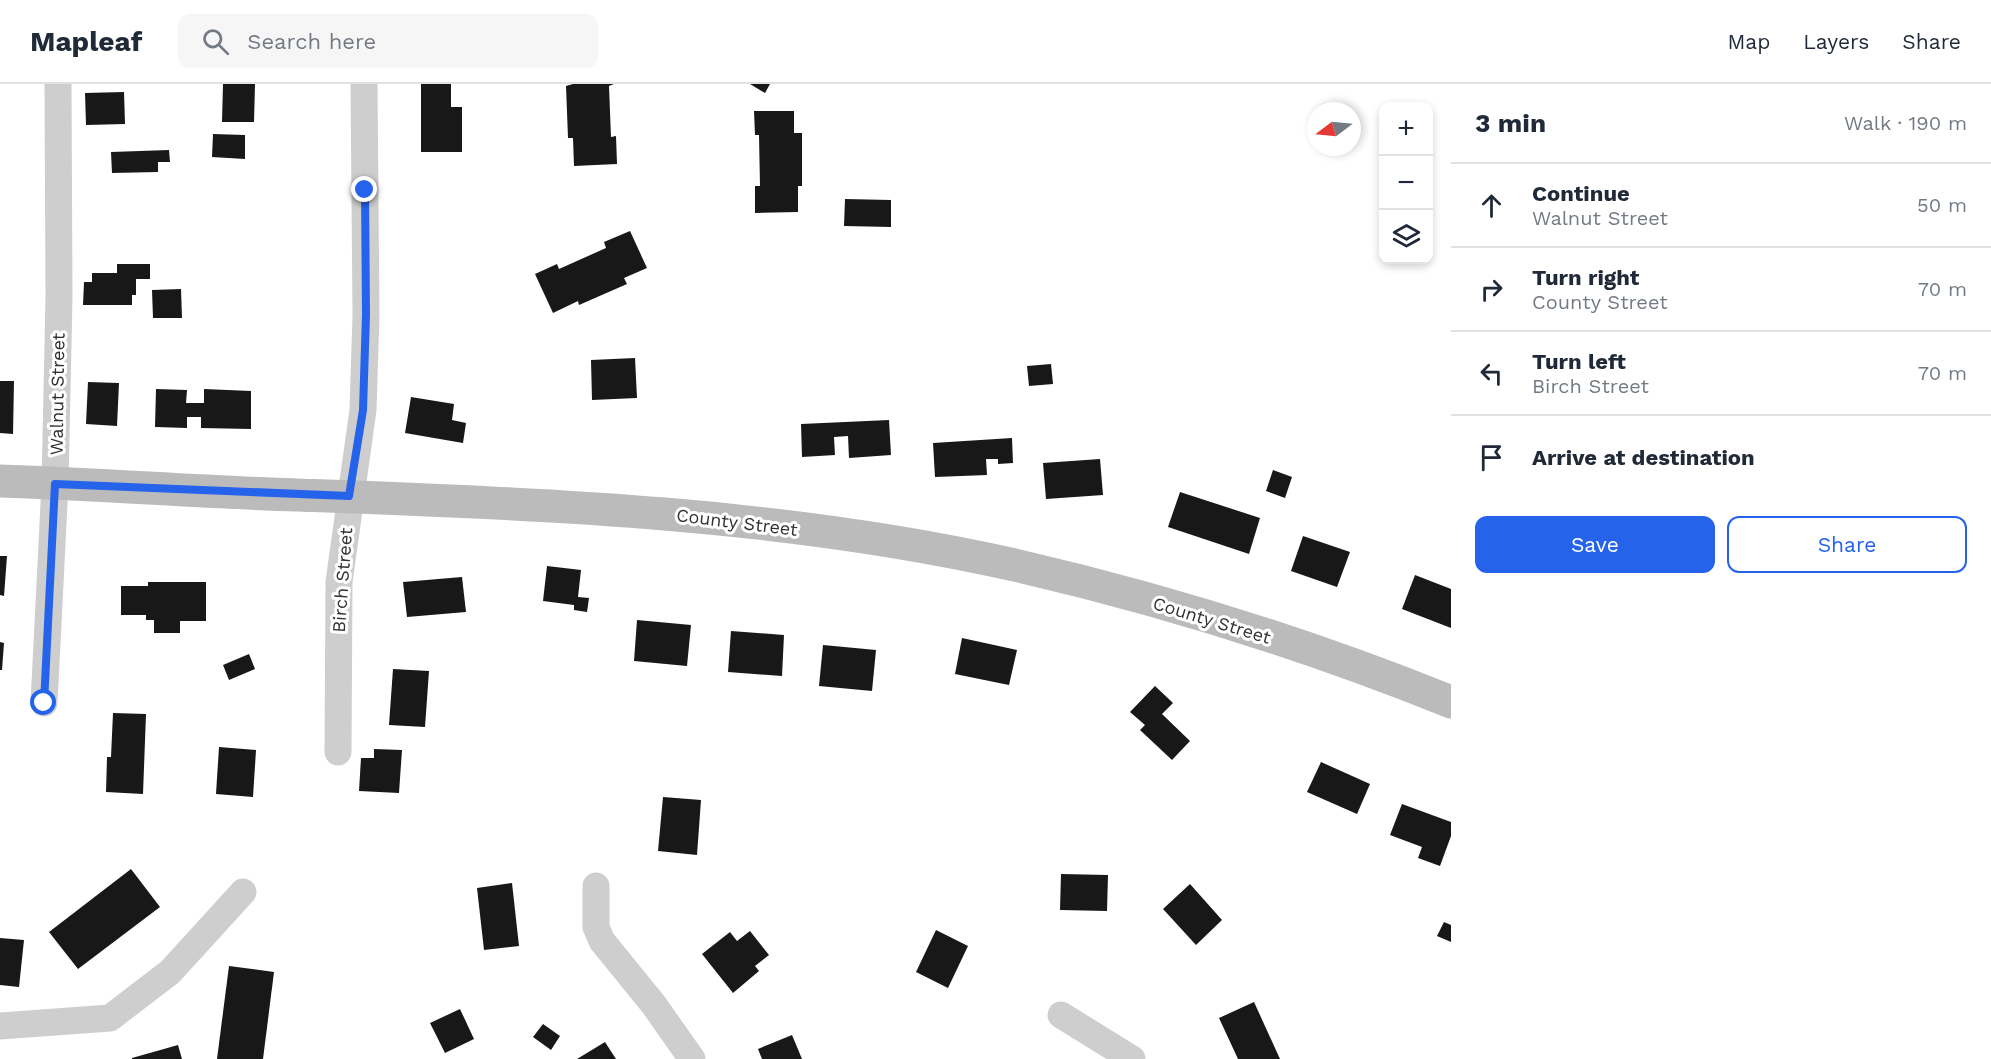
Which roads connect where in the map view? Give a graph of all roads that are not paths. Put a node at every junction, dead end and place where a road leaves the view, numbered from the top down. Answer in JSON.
{"nodes":[{"id":1,"x":58,"y":84,"type":"edge"},
{"id":2,"x":364,"y":84,"type":"edge"},
{"id":3,"x":0,"y":481,"type":"edge"},
{"id":4,"x":55,"y":484,"type":"junction"},
{"id":5,"x":349,"y":496,"type":"junction"},
{"id":6,"x":1451,"y":702,"type":"edge"},
{"id":7,"x":44,"y":703,"type":"dead end"},
{"id":8,"x":338,"y":753,"type":"dead end"},
{"id":9,"x":596,"y":886,"type":"dead end"},
{"id":10,"x":243,"y":892,"type":"dead end"},
{"id":11,"x":1061,"y":1015,"type":"dead end"},
{"id":12,"x":0,"y":1026,"type":"edge"},
{"id":13,"x":692,"y":1059,"type":"edge"},
{"id":14,"x":1132,"y":1059,"type":"edge"}],
"edges":[{"from":1,"to":4,"type":"street","name":"Walnut Street"},
{"from":2,"to":5,"type":"street","name":"Birch Street"},
{"from":3,"to":4,"type":"main road","name":"County Street"},
{"from":4,"to":5,"type":"main road","name":"County Street"},
{"from":4,"to":7,"type":"street","name":"Walnut Street"},
{"from":5,"to":6,"type":"main road","name":"County Street"},
{"from":5,"to":8,"type":"street","name":"Birch Street"},
{"from":9,"to":13,"type":"street"},
{"from":10,"to":12,"type":"street"},
{"from":11,"to":14,"type":"street"}]}
